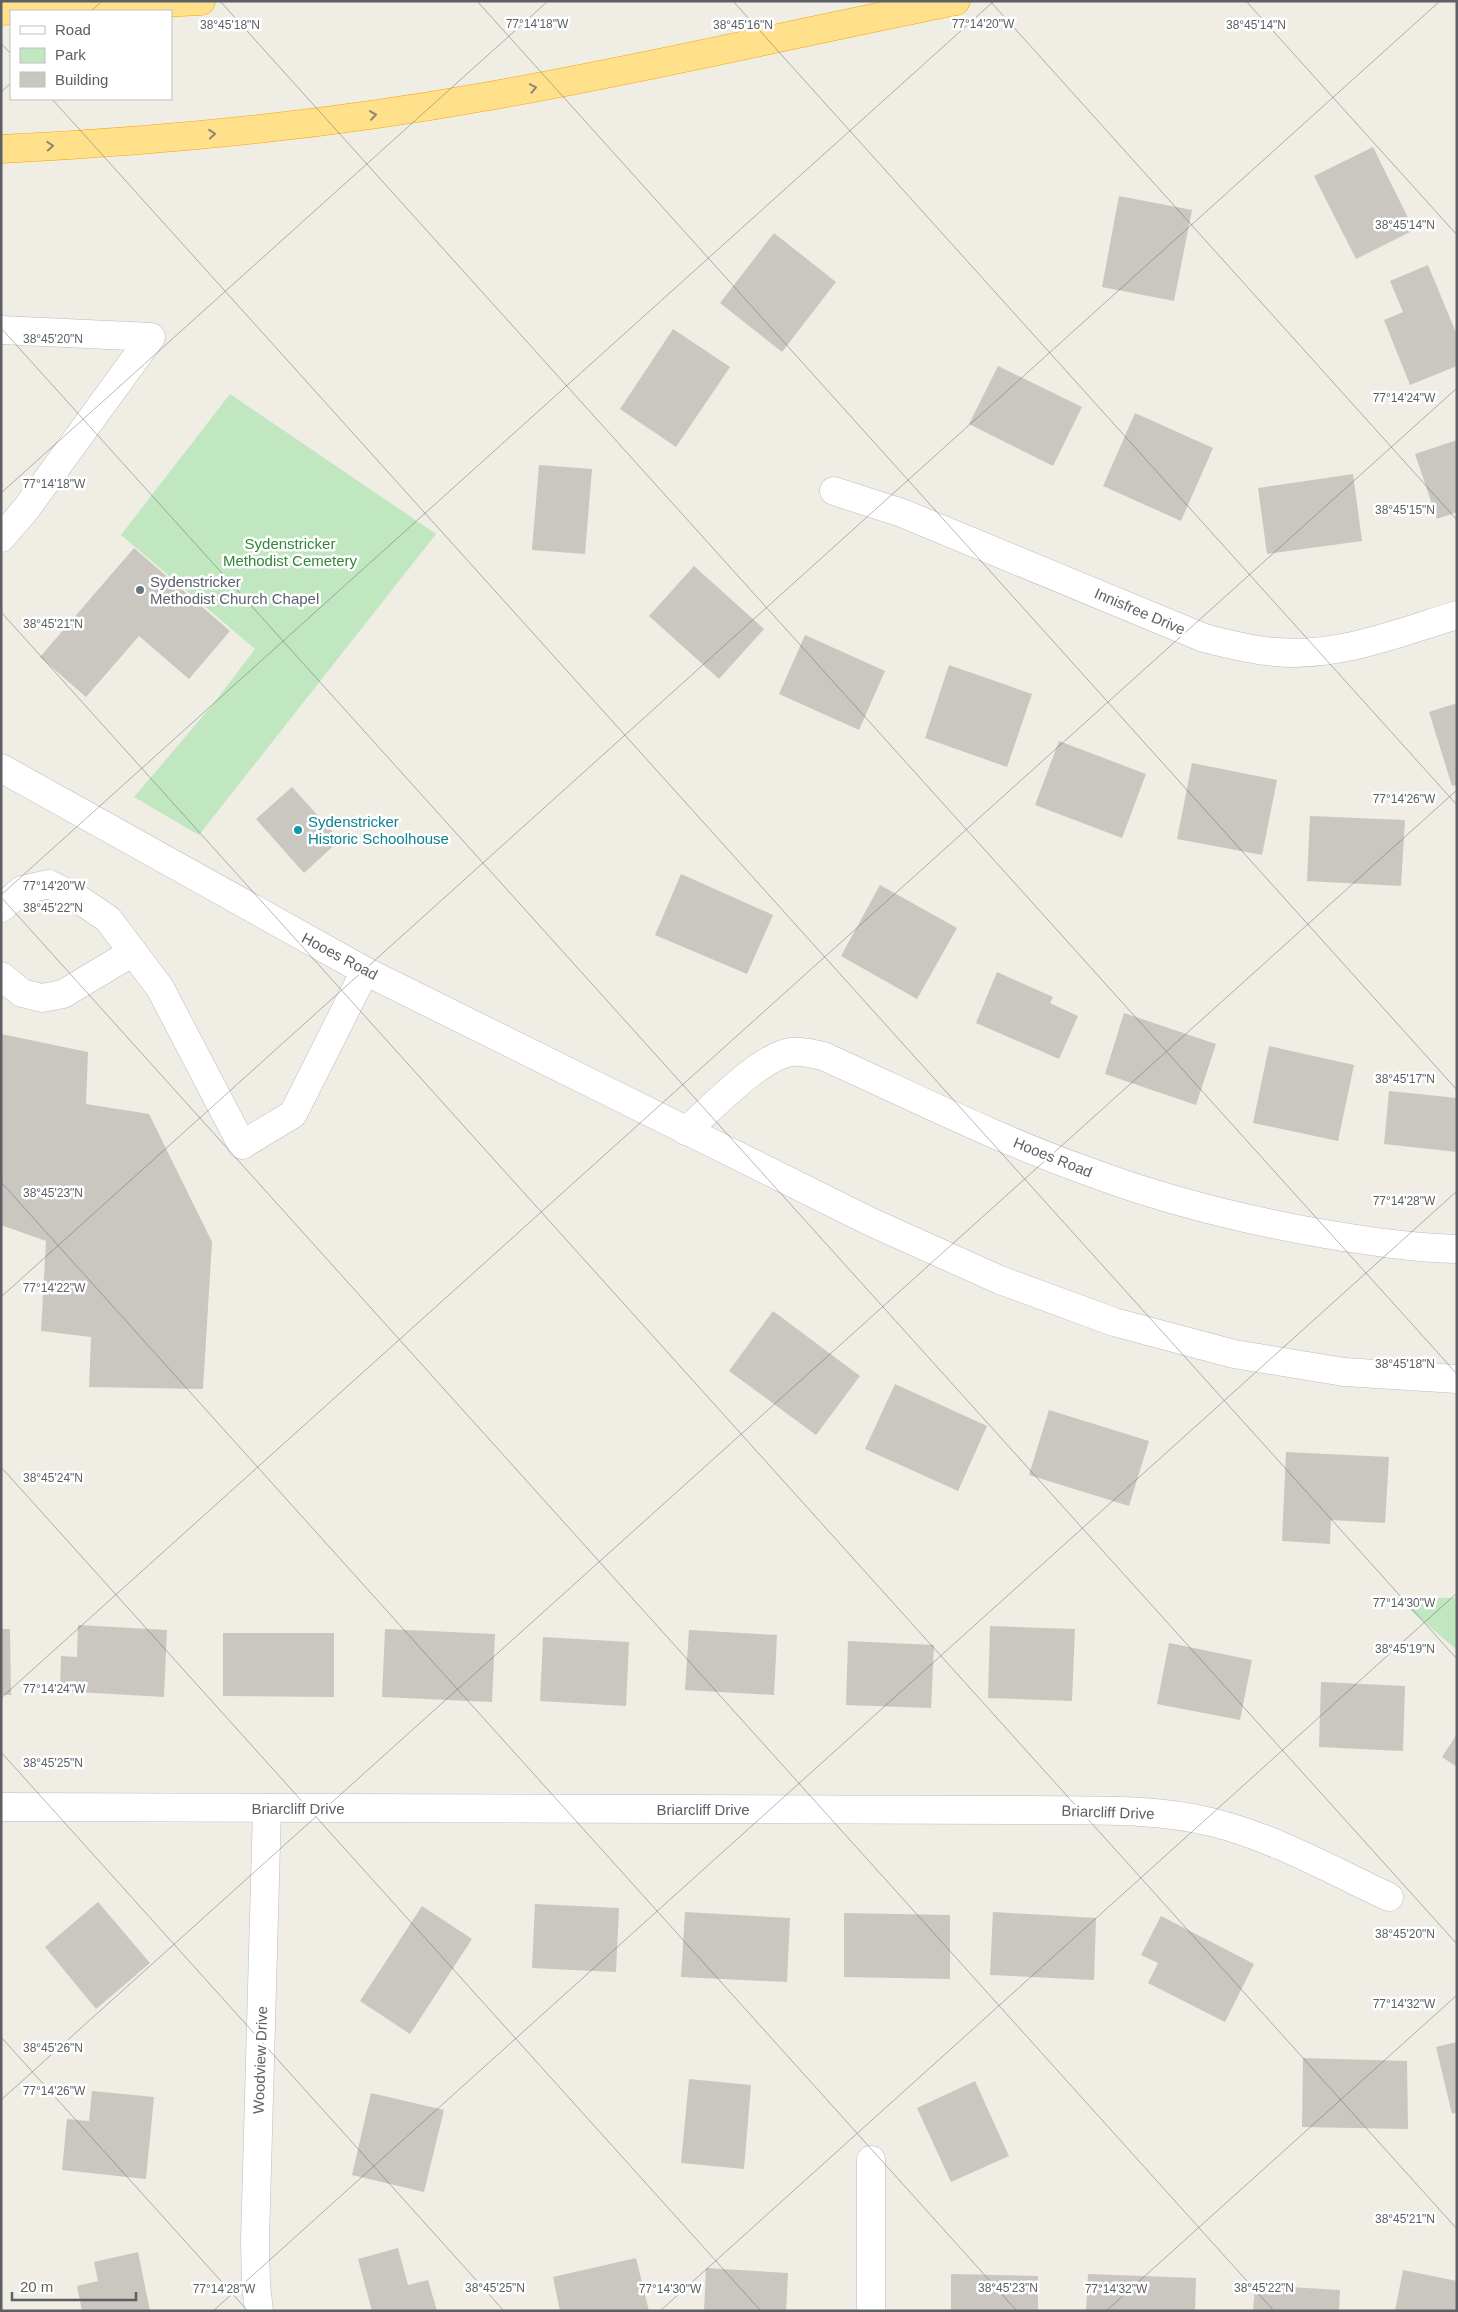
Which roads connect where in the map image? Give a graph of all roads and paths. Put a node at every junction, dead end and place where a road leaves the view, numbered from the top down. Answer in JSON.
{"nodes":[{"id":1,"x":201,"y":1,"type":"edge"},
{"id":2,"x":956,"y":1,"type":"edge"},
{"id":3,"x":21,"y":10,"type":"edge"},
{"id":4,"x":1,"y":149,"type":"edge"},
{"id":5,"x":1,"y":330,"type":"edge"},
{"id":6,"x":834,"y":491,"type":"dead end"},
{"id":7,"x":1,"y":538,"type":"edge"},
{"id":8,"x":1457,"y":615,"type":"edge"},
{"id":9,"x":1,"y":768,"type":"edge"},
{"id":10,"x":1,"y":908,"type":"edge"},
{"id":11,"x":133,"y":952,"type":"junction"},
{"id":12,"x":365,"y":971,"type":"junction"},
{"id":13,"x":1,"y":976,"type":"edge"},
{"id":14,"x":686,"y":1131,"type":"junction"},
{"id":15,"x":1457,"y":1249,"type":"edge"},
{"id":16,"x":1457,"y":1379,"type":"edge"},
{"id":17,"x":1,"y":1807,"type":"edge"},
{"id":18,"x":267,"y":1808,"type":"junction"},
{"id":19,"x":1389,"y":1897,"type":"dead end"},
{"id":20,"x":871,"y":2160,"type":"dead end"},
{"id":21,"x":259,"y":2311,"type":"edge"},
{"id":22,"x":871,"y":2311,"type":"edge"}],
"edges":[{"from":1,"to":3,"type":"highway"},
{"from":4,"to":2,"type":"highway","one_way":true},
{"from":5,"to":7,"type":"street"},
{"from":6,"to":8,"type":"street","name":"Innisfree Drive"},
{"from":9,"to":12,"type":"street","name":"Hooes Road"},
{"from":10,"to":11,"type":"street"},
{"from":11,"to":12,"type":"street"},
{"from":11,"to":13,"type":"street"},
{"from":12,"to":14,"type":"street","name":"Hooes Road"},
{"from":14,"to":15,"type":"street","name":"Hooes Road"},
{"from":14,"to":16,"type":"street","name":"Hooes Road"},
{"from":17,"to":18,"type":"street","name":"Briarcliff Drive"},
{"from":18,"to":19,"type":"street","name":"Briarcliff Drive"},
{"from":18,"to":21,"type":"street","name":"Woodview Drive"},
{"from":20,"to":22,"type":"street"}]}
